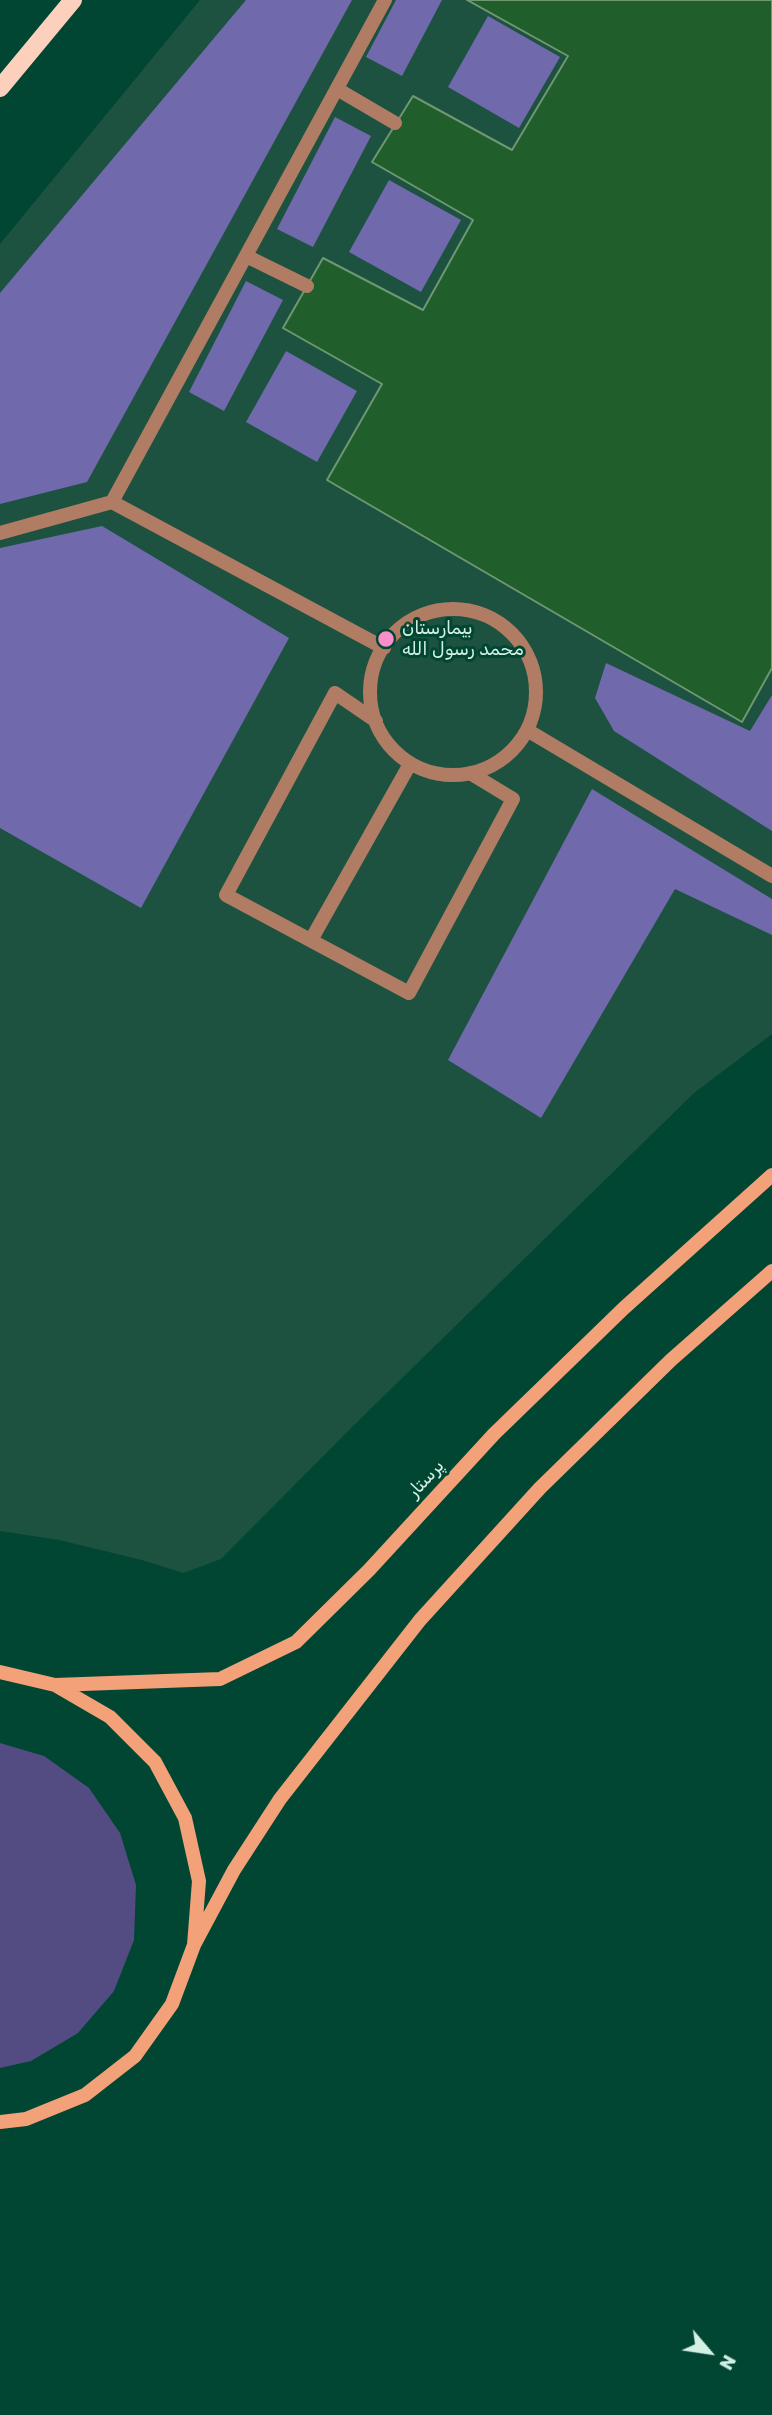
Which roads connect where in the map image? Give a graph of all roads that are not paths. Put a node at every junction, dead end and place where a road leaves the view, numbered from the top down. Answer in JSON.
{"nodes":[{"id":1,"x":73,"y":0,"type":"edge"},
{"id":2,"x":385,"y":0,"type":"edge"},
{"id":3,"x":0,"y":88,"type":"edge"},
{"id":4,"x":337,"y":89,"type":"junction"},
{"id":5,"x":395,"y":123,"type":"dead end"},
{"id":6,"x":246,"y":256,"type":"junction"},
{"id":7,"x":307,"y":286,"type":"dead end"},
{"id":8,"x":112,"y":502,"type":"junction"},
{"id":9,"x":0,"y":533,"type":"edge"},
{"id":10,"x":384,"y":648,"type":"junction"},
{"id":11,"x":376,"y":721,"type":"junction"},
{"id":12,"x":527,"y":730,"type":"junction"},
{"id":13,"x":410,"y":764,"type":"junction"},
{"id":14,"x":470,"y":773,"type":"junction"},
{"id":15,"x":772,"y":876,"type":"edge"},
{"id":16,"x":311,"y":940,"type":"junction"},
{"id":17,"x":772,"y":1175,"type":"edge"},
{"id":18,"x":772,"y":1271,"type":"edge"},
{"id":19,"x":0,"y":1672,"type":"edge"},
{"id":20,"x":55,"y":1685,"type":"junction"},
{"id":21,"x":194,"y":1945,"type":"junction"},
{"id":22,"x":0,"y":2123,"type":"edge"}],
"edges":[{"from":1,"to":3,"type":"main road"},
{"from":2,"to":4,"type":"lane"},
{"from":4,"to":5,"type":"lane"},
{"from":4,"to":6,"type":"lane"},
{"from":6,"to":7,"type":"lane"},
{"from":6,"to":8,"type":"lane"},
{"from":8,"to":9,"type":"lane"},
{"from":8,"to":10,"type":"lane"},
{"from":10,"to":11,"type":"lane"},
{"from":10,"to":12,"type":"lane"},
{"from":11,"to":13,"type":"lane"},
{"from":11,"to":16,"type":"lane"},
{"from":12,"to":14,"type":"lane"},
{"from":12,"to":15,"type":"lane"},
{"from":13,"to":14,"type":"lane"},
{"from":13,"to":16,"type":"lane"},
{"from":14,"to":16,"type":"lane"},
{"from":17,"to":20,"type":"main road","name":"پرستار"},
{"from":18,"to":21,"type":"main road"},
{"from":19,"to":20,"type":"main road"},
{"from":20,"to":21,"type":"main road"},
{"from":21,"to":22,"type":"main road"}]}
